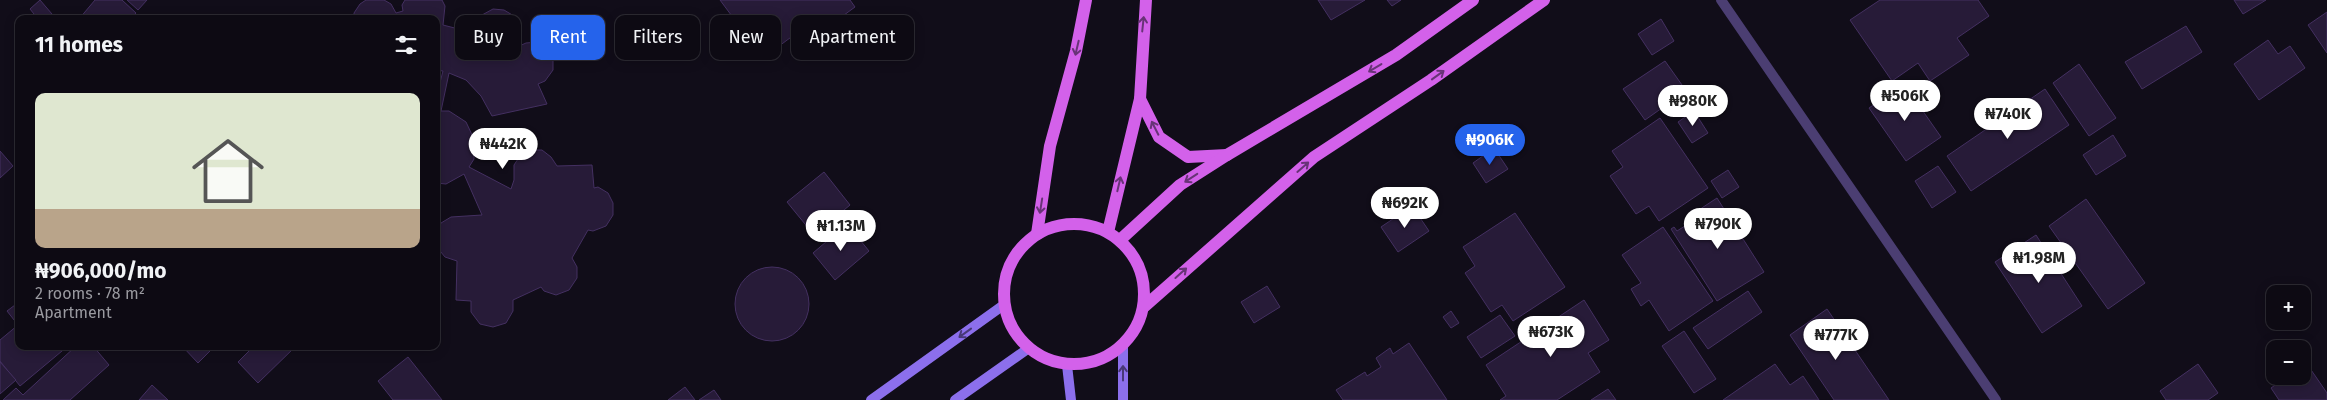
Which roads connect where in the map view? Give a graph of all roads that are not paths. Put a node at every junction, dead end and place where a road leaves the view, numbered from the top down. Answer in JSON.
{"nodes":[{"id":1,"x":1086,"y":0,"type":"edge"},
{"id":2,"x":1146,"y":0,"type":"edge"},
{"id":3,"x":1473,"y":0,"type":"edge"},
{"id":4,"x":1544,"y":0,"type":"edge"},
{"id":5,"x":1721,"y":0,"type":"edge"},
{"id":6,"x":1140,"y":99,"type":"junction"},
{"id":7,"x":1227,"y":155,"type":"junction"},
{"id":8,"x":1108,"y":232,"type":"junction"},
{"id":9,"x":1037,"y":234,"type":"junction"},
{"id":10,"x":1120,"y":240,"type":"junction"},
{"id":11,"x":1005,"y":304,"type":"junction"},
{"id":12,"x":1144,"y":306,"type":"junction"},
{"id":13,"x":1123,"y":346,"type":"junction"},
{"id":14,"x":1030,"y":348,"type":"junction"},
{"id":15,"x":1067,"y":365,"type":"junction"},
{"id":16,"x":871,"y":400,"type":"edge"},
{"id":17,"x":955,"y":400,"type":"edge"},
{"id":18,"x":1071,"y":400,"type":"edge"},
{"id":19,"x":1123,"y":400,"type":"edge"},
{"id":20,"x":1996,"y":400,"type":"edge"}],
"edges":[{"from":1,"to":9,"type":"main road","one_way":true},
{"from":6,"to":2,"type":"main road","one_way":true},
{"from":3,"to":7,"type":"main road","one_way":true},
{"from":12,"to":4,"type":"main road","one_way":true},
{"from":5,"to":20,"type":"street"},
{"from":7,"to":6,"type":"main road","one_way":true},
{"from":8,"to":6,"type":"main road","one_way":true},
{"from":7,"to":10,"type":"main road","one_way":true},
{"from":8,"to":9,"type":"main road"},
{"from":8,"to":10,"type":"main road"},
{"from":9,"to":11,"type":"main road"},
{"from":10,"to":12,"type":"main road"},
{"from":11,"to":14,"type":"main road"},
{"from":11,"to":16,"type":"main road","one_way":true},
{"from":12,"to":13,"type":"main road"},
{"from":13,"to":15,"type":"main road"},
{"from":19,"to":13,"type":"main road","one_way":true},
{"from":14,"to":15,"type":"main road"},
{"from":14,"to":17,"type":"main road"},
{"from":15,"to":18,"type":"main road"}]}
